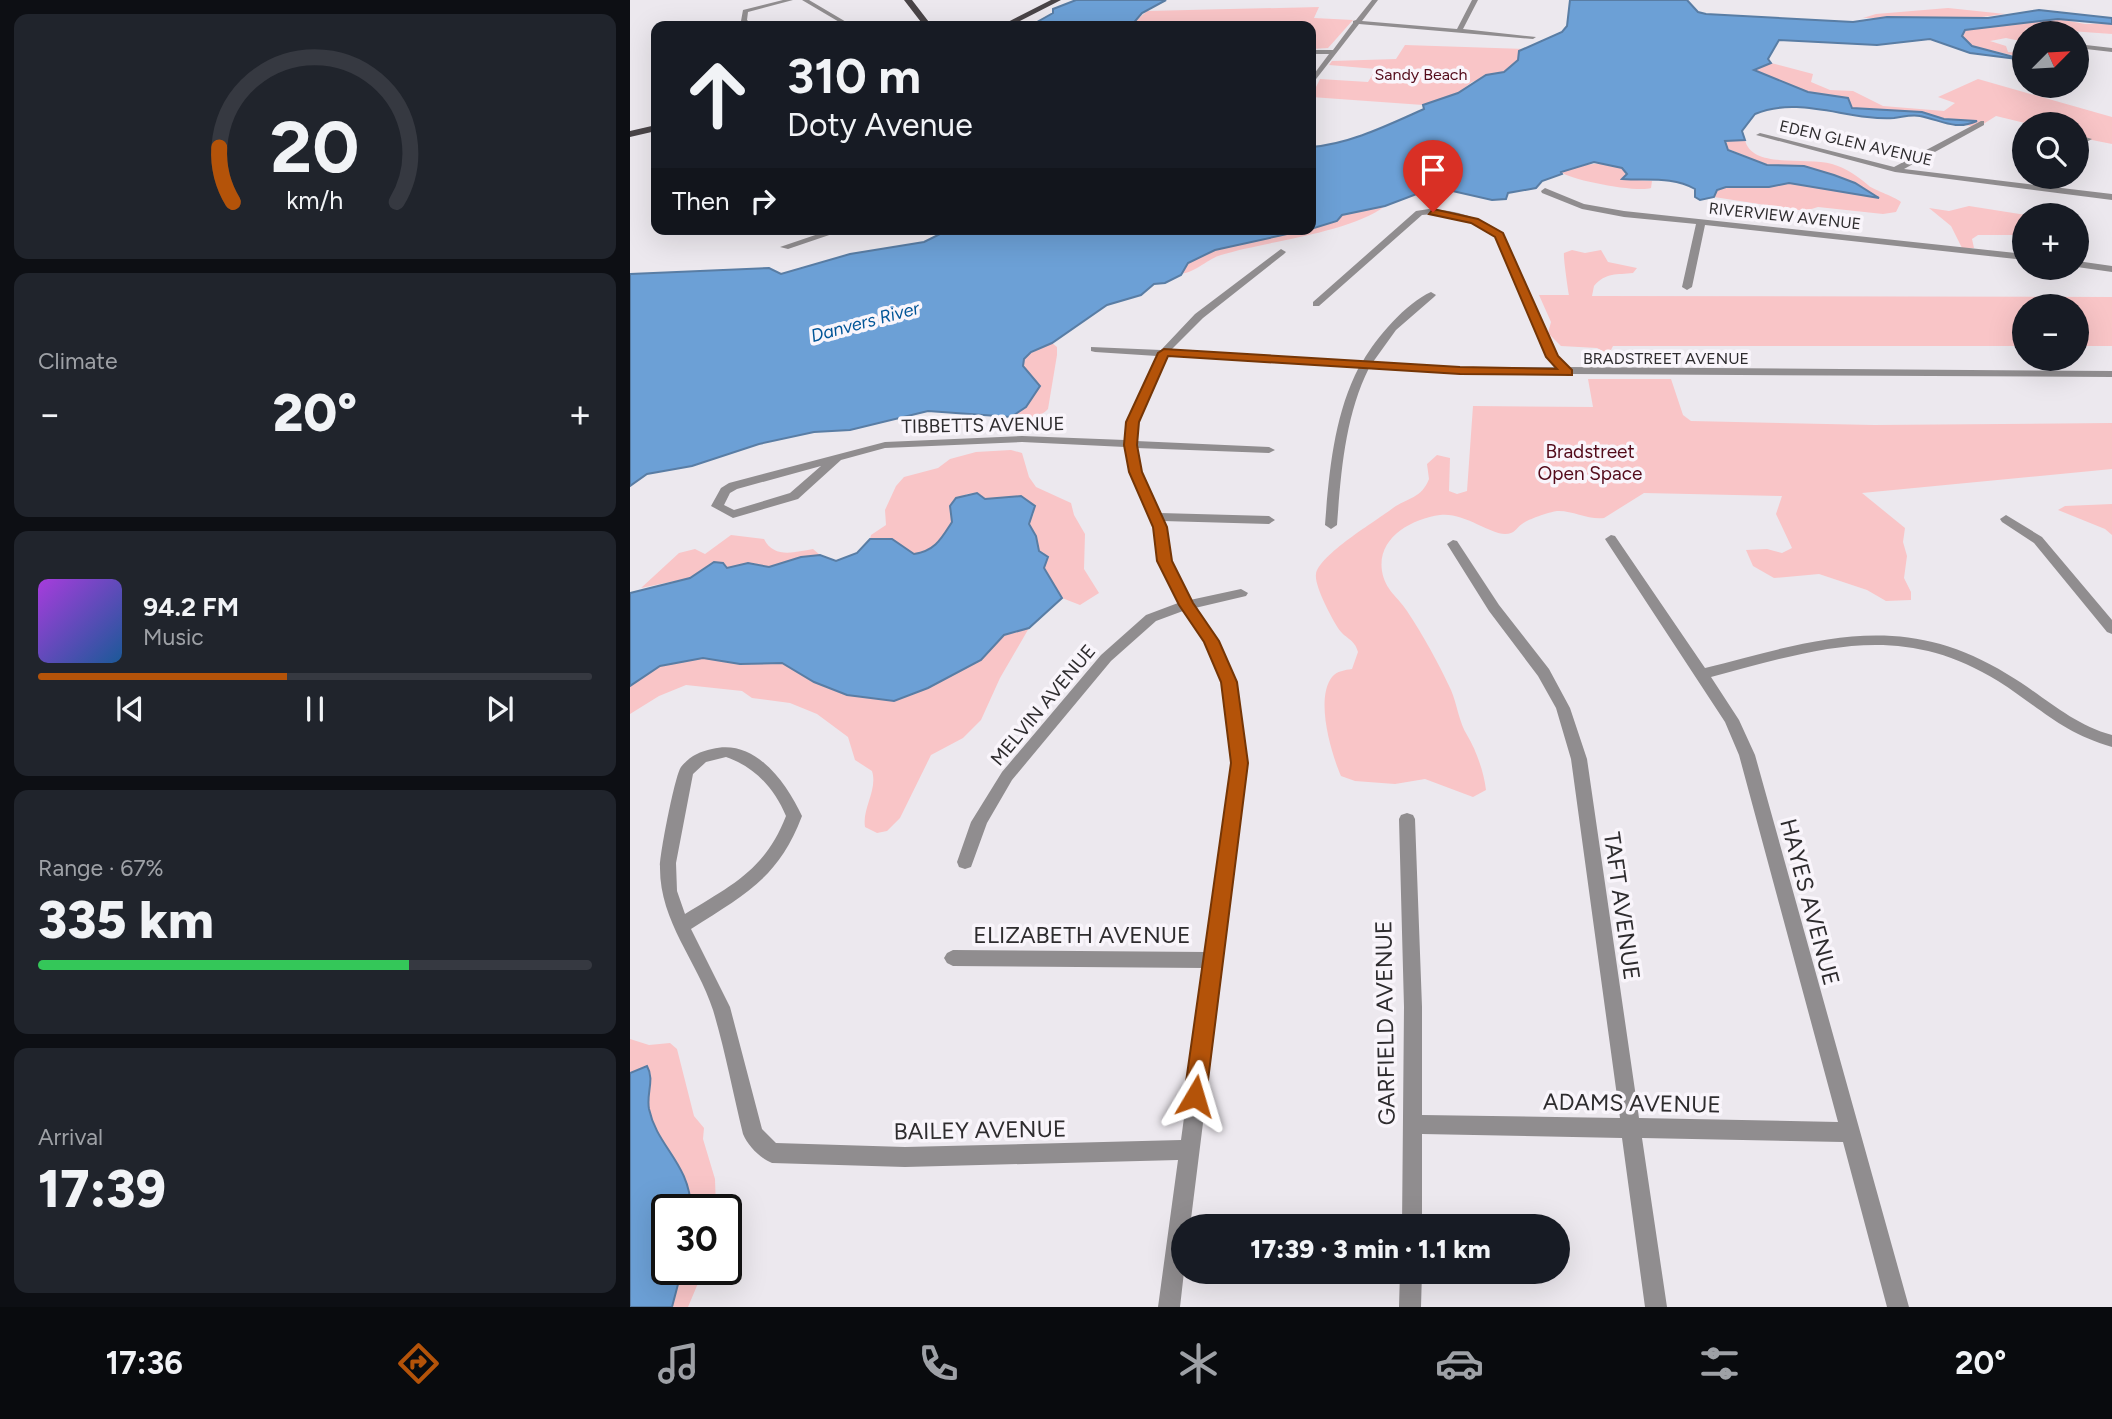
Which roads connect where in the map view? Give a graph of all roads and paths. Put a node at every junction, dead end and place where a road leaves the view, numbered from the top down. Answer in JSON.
{"nodes":[{"id":1,"x":790,"y":0,"type":"edge"},
{"id":2,"x":805,"y":0,"type":"edge"},
{"id":3,"x":908,"y":0,"type":"edge"},
{"id":4,"x":1057,"y":0,"type":"edge"},
{"id":5,"x":1375,"y":0,"type":"edge"},
{"id":6,"x":1475,"y":0,"type":"edge"},
{"id":7,"x":744,"y":21,"type":"edge"},
{"id":8,"x":841,"y":21,"type":"edge"},
{"id":9,"x":924,"y":21,"type":"edge"},
{"id":10,"x":1014,"y":21,"type":"edge"},
{"id":11,"x":1355,"y":22,"type":"junction"},
{"id":12,"x":1459,"y":30,"type":"junction"},
{"id":13,"x":1533,"y":37,"type":"dead end"},
{"id":14,"x":2090,"y":47,"type":"edge"},
{"id":15,"x":2112,"y":50,"type":"edge"},
{"id":16,"x":1316,"y":52,"type":"edge"},
{"id":17,"x":1333,"y":52,"type":"junction"},
{"id":18,"x":1316,"y":64,"type":"edge"},
{"id":19,"x":1323,"y":65,"type":"junction"},
{"id":20,"x":1316,"y":75,"type":"edge"},
{"id":21,"x":1980,"y":123,"type":"dead end"},
{"id":22,"x":651,"y":130,"type":"edge"},
{"id":23,"x":630,"y":134,"type":"edge"},
{"id":24,"x":1760,"y":135,"type":"dead end"},
{"id":25,"x":1895,"y":170,"type":"junction"},
{"id":26,"x":2012,"y":184,"type":"edge"},
{"id":27,"x":2049,"y":189,"type":"edge"},
{"id":28,"x":1545,"y":191,"type":"dead end"},
{"id":29,"x":2112,"y":197,"type":"edge"},
{"id":30,"x":1701,"y":223,"type":"junction"},
{"id":31,"x":813,"y":235,"type":"edge"},
{"id":32,"x":823,"y":235,"type":"edge"},
{"id":33,"x":816,"y":237,"type":"junction"},
{"id":34,"x":785,"y":247,"type":"dead end"},
{"id":35,"x":1281,"y":252,"type":"dead end"},
{"id":36,"x":2012,"y":256,"type":"edge"},
{"id":37,"x":2089,"y":266,"type":"edge"},
{"id":38,"x":2112,"y":269,"type":"edge"},
{"id":39,"x":1687,"y":287,"type":"dead end"},
{"id":40,"x":1431,"y":295,"type":"dead end"},
{"id":41,"x":1316,"y":304,"type":"dead end"},
{"id":42,"x":1095,"y":349,"type":"dead end"},
{"id":43,"x":1164,"y":353,"type":"junction"},
{"id":44,"x":1367,"y":363,"type":"junction"},
{"id":45,"x":1568,"y":373,"type":"junction"},
{"id":46,"x":2112,"y":374,"type":"edge"},
{"id":47,"x":1130,"y":445,"type":"junction"},
{"id":48,"x":1269,"y":450,"type":"dead end"},
{"id":49,"x":837,"y":458,"type":"junction"},
{"id":50,"x":1154,"y":517,"type":"junction"},
{"id":51,"x":2006,"y":519,"type":"dead end"},
{"id":52,"x":1269,"y":520,"type":"dead end"},
{"id":53,"x":1331,"y":525,"type":"dead end"},
{"id":54,"x":1611,"y":540,"type":"dead end"},
{"id":55,"x":1453,"y":544,"type":"dead end"},
{"id":56,"x":1241,"y":593,"type":"dead end"},
{"id":57,"x":1186,"y":605,"type":"junction"},
{"id":58,"x":2112,"y":629,"type":"edge"},
{"id":59,"x":1703,"y":674,"type":"junction"},
{"id":60,"x":2112,"y":741,"type":"edge"},
{"id":61,"x":1407,"y":819,"type":"dead end"},
{"id":62,"x":965,"y":862,"type":"dead end"},
{"id":63,"x":681,"y":926,"type":"junction"},
{"id":64,"x":953,"y":958,"type":"dead end"},
{"id":65,"x":1212,"y":960,"type":"junction"},
{"id":66,"x":1413,"y":1124,"type":"junction"},
{"id":67,"x":1632,"y":1128,"type":"junction"},
{"id":68,"x":1850,"y":1132,"type":"junction"},
{"id":69,"x":1188,"y":1150,"type":"junction"},
{"id":70,"x":1412,"y":1214,"type":"edge"},
{"id":71,"x":1411,"y":1284,"type":"edge"},
{"id":72,"x":1168,"y":1307,"type":"edge"},
{"id":73,"x":1410,"y":1307,"type":"edge"},
{"id":74,"x":1656,"y":1307,"type":"edge"},
{"id":75,"x":1898,"y":1307,"type":"edge"}],
"edges":[{"from":1,"to":7,"type":"street"},
{"from":2,"to":8,"type":"street"},
{"from":3,"to":9,"type":"main road"},
{"from":4,"to":10,"type":"main road"},
{"from":5,"to":11,"type":"street"},
{"from":6,"to":12,"type":"street"},
{"from":11,"to":12,"type":"street"},
{"from":11,"to":17,"type":"street"},
{"from":12,"to":13,"type":"street"},
{"from":14,"to":15,"type":"street"},
{"from":16,"to":17,"type":"street"},
{"from":17,"to":19,"type":"street"},
{"from":18,"to":19,"type":"street"},
{"from":19,"to":20,"type":"street"},
{"from":21,"to":25,"type":"street"},
{"from":22,"to":23,"type":"main road"},
{"from":24,"to":25,"type":"street","name":"EDEN GLEN AVENUE"},
{"from":25,"to":26,"type":"street","name":"EDEN GLEN AVENUE"},
{"from":27,"to":29,"type":"street","name":"EDEN GLEN AVENUE"},
{"from":28,"to":30,"type":"street","name":"RIVERVIEW AVENUE"},
{"from":30,"to":36,"type":"street","name":"RIVERVIEW AVENUE"},
{"from":30,"to":39,"type":"street"},
{"from":31,"to":33,"type":"street"},
{"from":32,"to":33,"type":"street"},
{"from":33,"to":34,"type":"street"},
{"from":35,"to":43,"type":"street"},
{"from":37,"to":38,"type":"street"},
{"from":40,"to":44,"type":"street"},
{"from":41,"to":45,"type":"street"},
{"from":42,"to":43,"type":"street","name":"BRADSTREET AVENUE"},
{"from":43,"to":44,"type":"street","name":"BRADSTREET AVENUE"},
{"from":43,"to":47,"type":"street"},
{"from":44,"to":45,"type":"street","name":"BRADSTREET AVENUE"},
{"from":44,"to":53,"type":"street"},
{"from":45,"to":46,"type":"street","name":"BRADSTREET AVENUE"},
{"from":47,"to":48,"type":"street","name":"TIBBETTS AVENUE"},
{"from":47,"to":49,"type":"street","name":"TIBBETTS AVENUE"},
{"from":47,"to":50,"type":"street"},
{"from":49,"to":49,"type":"street","name":"TIBBETTS AVENUE"},
{"from":50,"to":52,"type":"street"},
{"from":50,"to":57,"type":"street"},
{"from":51,"to":58,"type":"street"},
{"from":54,"to":59,"type":"street","name":"HAYES AVENUE"},
{"from":55,"to":67,"type":"street","name":"TAFT AVENUE"},
{"from":56,"to":57,"type":"street","name":"MELVIN AVENUE"},
{"from":57,"to":62,"type":"street","name":"MELVIN AVENUE"},
{"from":57,"to":65,"type":"street"},
{"from":59,"to":60,"type":"street"},
{"from":59,"to":68,"type":"street","name":"HAYES AVENUE"},
{"from":61,"to":66,"type":"street","name":"GARFIELD AVENUE"},
{"from":63,"to":63,"type":"street"},
{"from":63,"to":69,"type":"street","name":"BAILEY AVENUE"},
{"from":64,"to":65,"type":"street","name":"ELIZABETH AVENUE"},
{"from":65,"to":69,"type":"street"},
{"from":66,"to":67,"type":"street","name":"ADAMS AVENUE"},
{"from":66,"to":70,"type":"street","name":"GARFIELD AVENUE"},
{"from":67,"to":68,"type":"street","name":"ADAMS AVENUE"},
{"from":67,"to":74,"type":"street","name":"TAFT AVENUE"},
{"from":68,"to":75,"type":"street","name":"HAYES AVENUE"},
{"from":69,"to":72,"type":"street"},
{"from":71,"to":73,"type":"street"}]}
